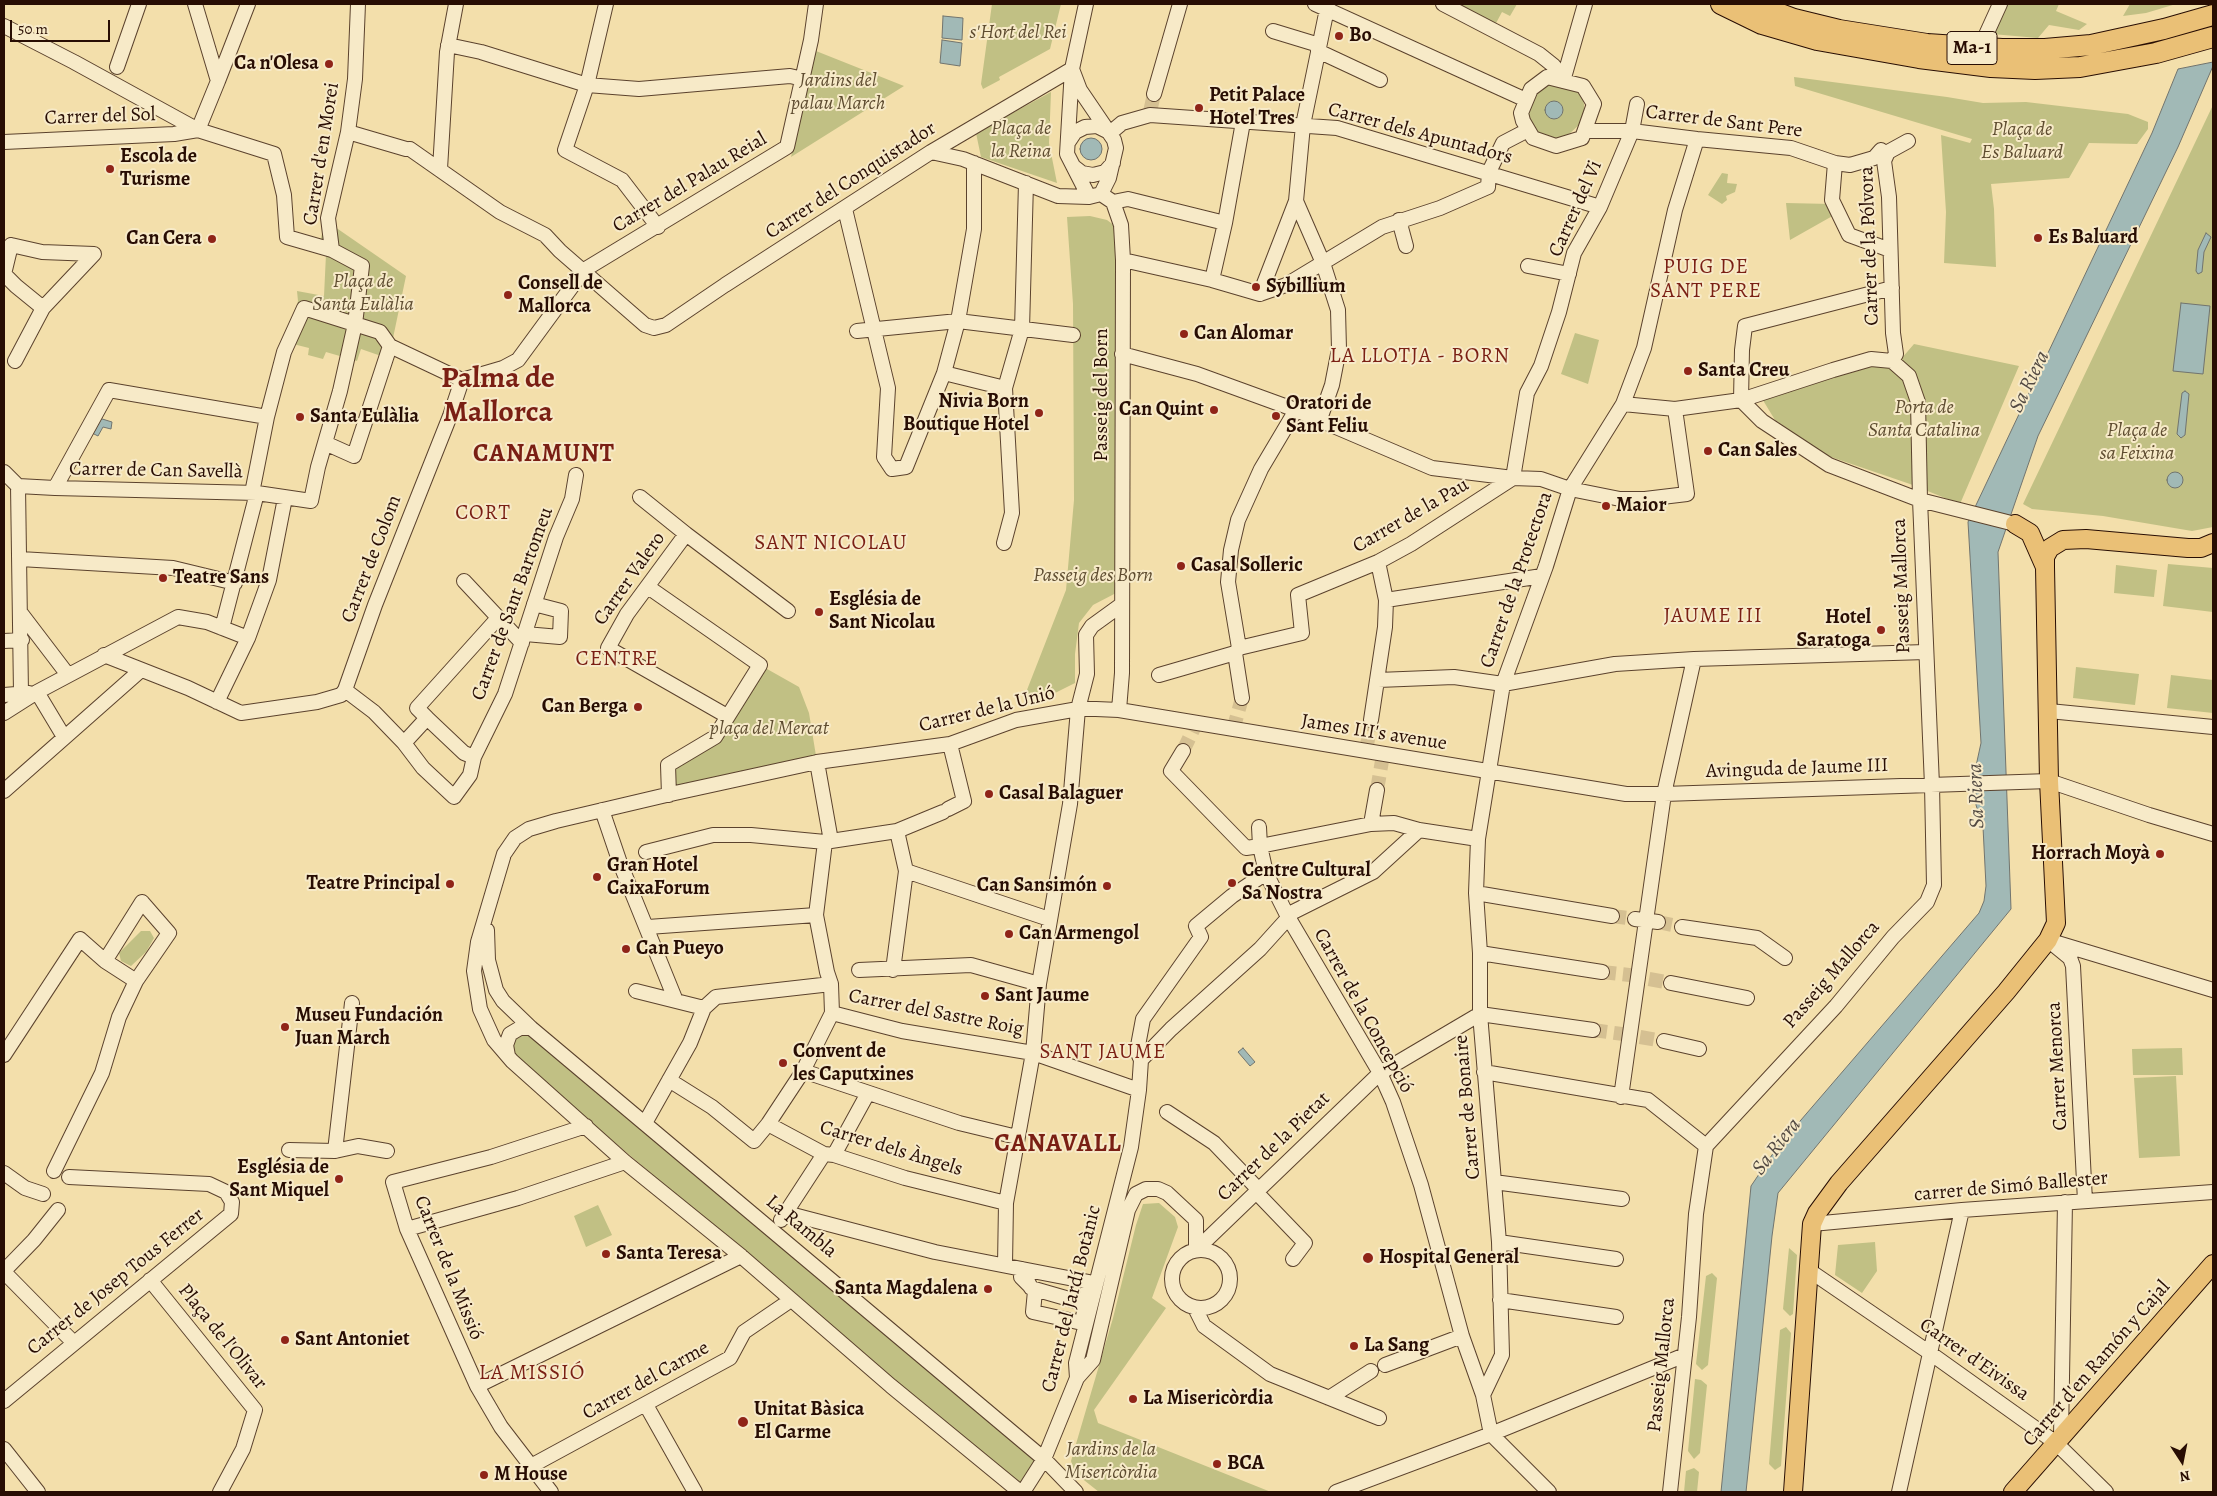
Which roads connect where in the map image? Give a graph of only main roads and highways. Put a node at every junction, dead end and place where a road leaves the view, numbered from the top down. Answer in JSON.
{"nodes":[{"id":1,"x":1721,"y":4,"type":"edge"},
{"id":2,"x":1754,"y":4,"type":"edge"},
{"id":3,"x":2213,"y":15,"type":"edge"},
{"id":4,"x":2213,"y":38,"type":"edge"},
{"id":5,"x":2015,"y":524,"type":"road end"},
{"id":6,"x":2209,"y":549,"type":"edge"},
{"id":7,"x":2045,"y":567,"type":"junction"},
{"id":8,"x":2213,"y":1264,"type":"edge"},
{"id":9,"x":1793,"y":1492,"type":"edge"},
{"id":10,"x":2013,"y":1492,"type":"edge"}],
"edges":[{"from":1,"to":4,"type":"highway","number":"Ma-1"},
{"from":2,"to":3,"type":"highway","number":"Ma-1"},
{"from":5,"to":7,"type":"main road"},
{"from":6,"to":7,"type":"main road"},
{"from":7,"to":9,"type":"main road"},
{"from":8,"to":10,"type":"main road","name":"Carrer d'en Ramón y Cajal"}]}
